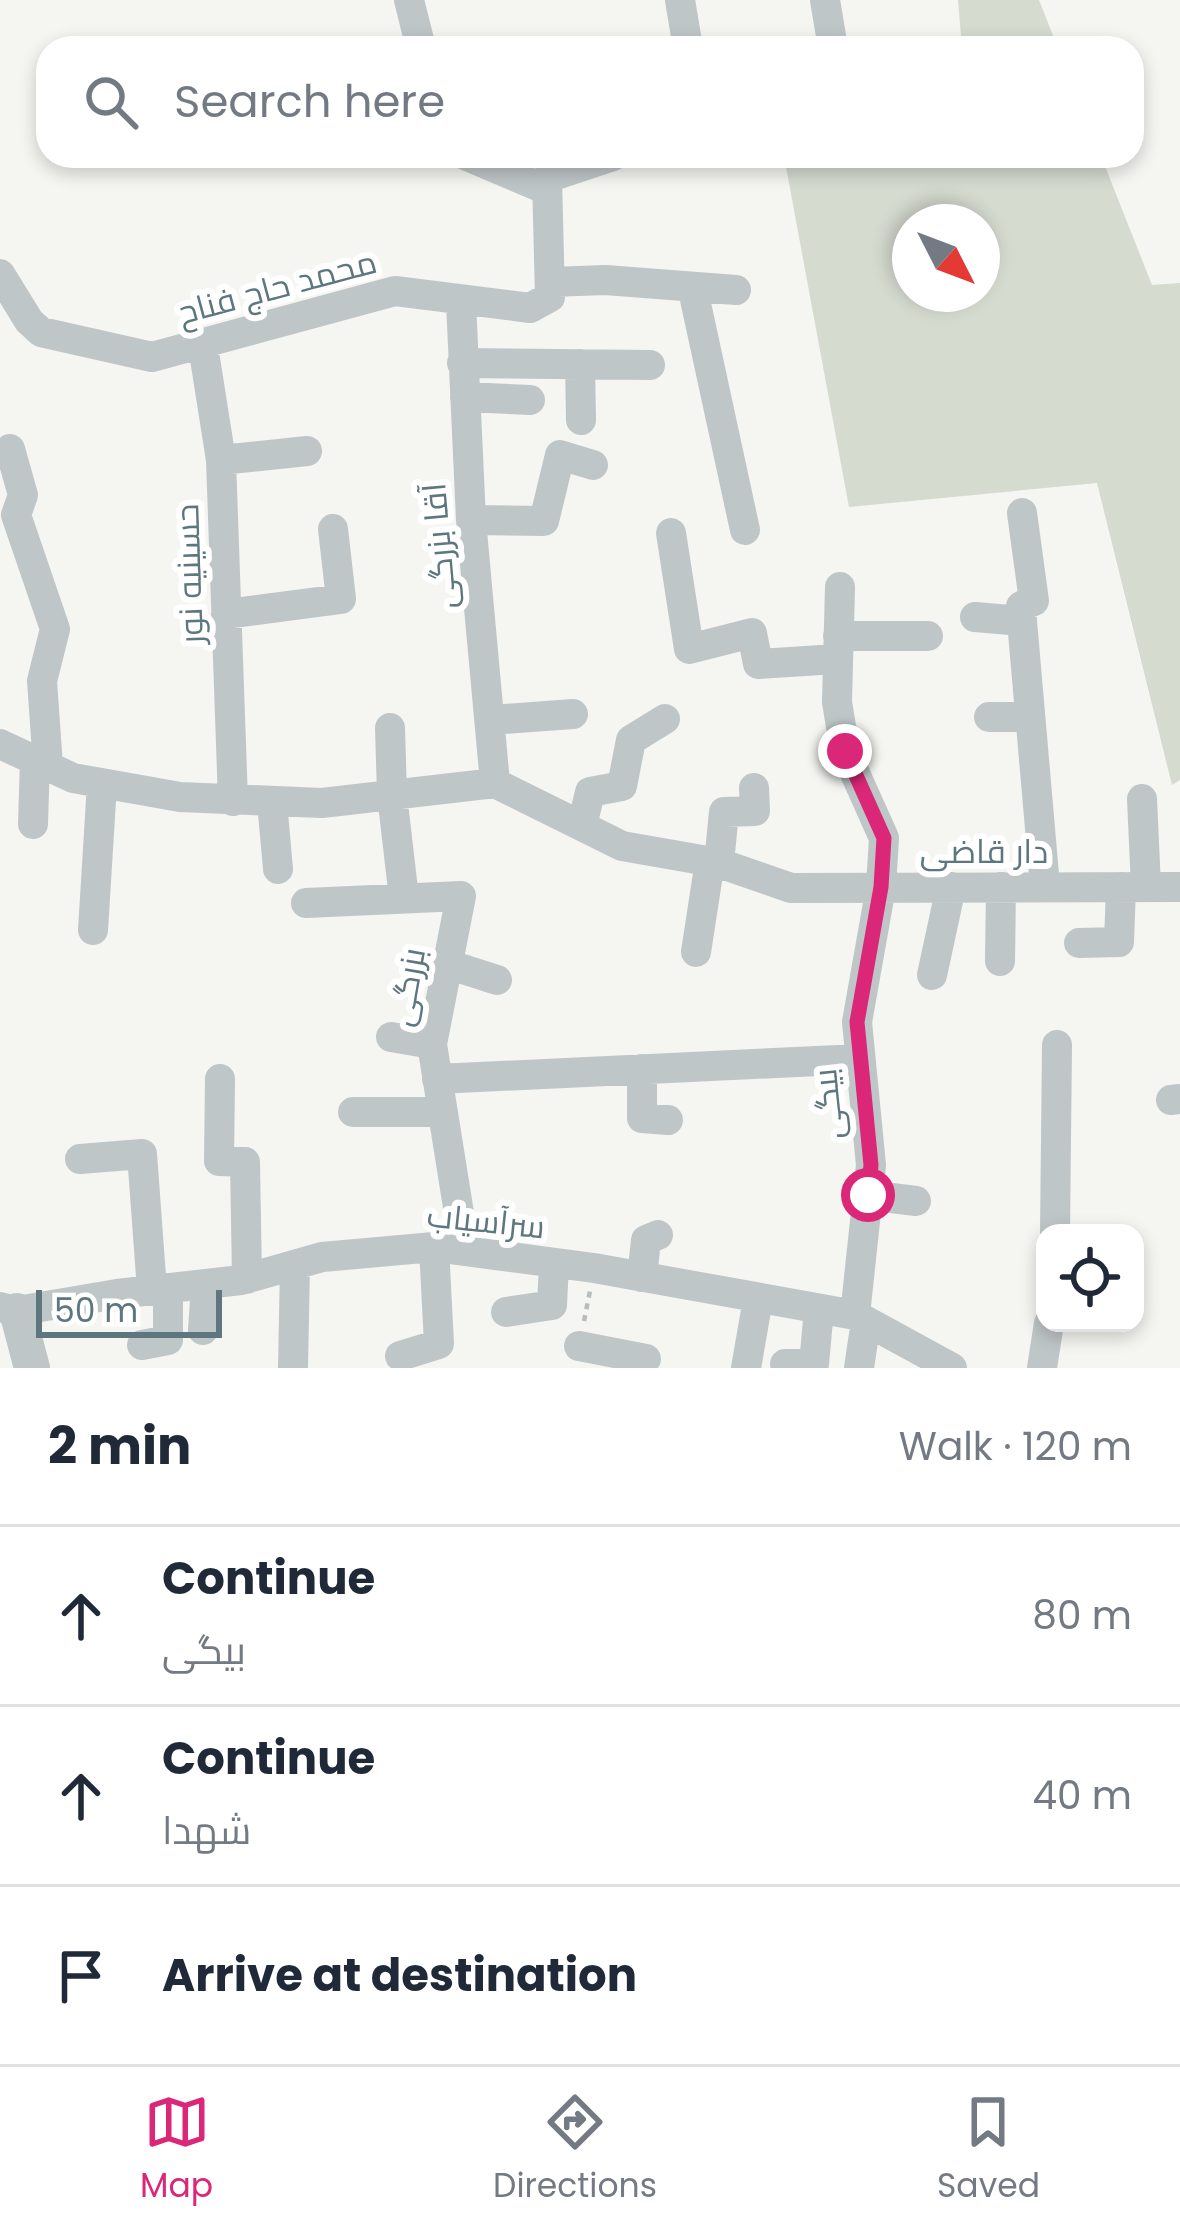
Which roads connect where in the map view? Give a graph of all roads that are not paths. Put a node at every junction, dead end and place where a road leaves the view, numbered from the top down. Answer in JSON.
{"nodes":[{"id":1,"x":409,"y":0,"type":"edge"},
{"id":2,"x":680,"y":0,"type":"edge"},
{"id":3,"x":825,"y":0,"type":"edge"},
{"id":4,"x":418,"y":36,"type":"edge"},
{"id":5,"x":686,"y":36,"type":"edge"},
{"id":6,"x":830,"y":36,"type":"edge"},
{"id":7,"x":502,"y":168,"type":"edge"},
{"id":8,"x":583,"y":168,"type":"edge"},
{"id":9,"x":546,"y":183,"type":"junction"},
{"id":10,"x":0,"y":274,"type":"edge"},
{"id":11,"x":551,"y":282,"type":"junction"},
{"id":12,"x":693,"y":290,"type":"junction"},
{"id":13,"x":736,"y":290,"type":"dead end"},
{"id":14,"x":461,"y":302,"type":"junction"},
{"id":15,"x":203,"y":346,"type":"junction"},
{"id":16,"x":462,"y":363,"type":"junction"},
{"id":17,"x":580,"y":364,"type":"junction"},
{"id":18,"x":650,"y":365,"type":"dead end"},
{"id":19,"x":465,"y":397,"type":"junction"},
{"id":20,"x":530,"y":400,"type":"dead end"},
{"id":21,"x":580,"y":420,"type":"dead end"},
{"id":22,"x":10,"y":449,"type":"dead end"},
{"id":23,"x":307,"y":452,"type":"dead end"},
{"id":24,"x":221,"y":460,"type":"junction"},
{"id":25,"x":593,"y":465,"type":"dead end"},
{"id":26,"x":1022,"y":513,"type":"dead end"},
{"id":27,"x":8,"y":518,"type":"edge"},
{"id":28,"x":471,"y":520,"type":"junction"},
{"id":29,"x":333,"y":529,"type":"dead end"},
{"id":30,"x":746,"y":530,"type":"dead end"},
{"id":31,"x":671,"y":533,"type":"dead end"},
{"id":32,"x":840,"y":587,"type":"dead end"},
{"id":33,"x":226,"y":614,"type":"junction"},
{"id":34,"x":975,"y":617,"type":"dead end"},
{"id":35,"x":1022,"y":622,"type":"junction"},
{"id":36,"x":928,"y":636,"type":"dead end"},
{"id":37,"x":838,"y":648,"type":"junction"},
{"id":38,"x":573,"y":714,"type":"dead end"},
{"id":39,"x":988,"y":717,"type":"dead end"},
{"id":40,"x":1030,"y":717,"type":"junction"},
{"id":41,"x":664,"y":719,"type":"dead end"},
{"id":42,"x":490,"y":720,"type":"junction"},
{"id":43,"x":389,"y":728,"type":"dead end"},
{"id":44,"x":0,"y":744,"type":"edge"},
{"id":45,"x":41,"y":763,"type":"junction"},
{"id":46,"x":495,"y":783,"type":"junction"},
{"id":47,"x":103,"y":784,"type":"junction"},
{"id":48,"x":754,"y":788,"type":"dead end"},
{"id":49,"x":392,"y":795,"type":"junction"},
{"id":50,"x":1142,"y":799,"type":"dead end"},
{"id":51,"x":233,"y":800,"type":"junction"},
{"id":52,"x":272,"y":802,"type":"junction"},
{"id":53,"x":33,"y":824,"type":"dead end"},
{"id":54,"x":583,"y":826,"type":"junction"},
{"id":55,"x":714,"y":862,"type":"junction"},
{"id":56,"x":278,"y":869,"type":"dead end"},
{"id":57,"x":1000,"y":886,"type":"junction"},
{"id":58,"x":1045,"y":886,"type":"junction"},
{"id":59,"x":881,"y":887,"type":"junction"},
{"id":60,"x":951,"y":887,"type":"junction"},
{"id":61,"x":1134,"y":887,"type":"junction"},
{"id":62,"x":1180,"y":887,"type":"edge"},
{"id":63,"x":404,"y":898,"type":"junction"},
{"id":64,"x":306,"y":903,"type":"dead end"},
{"id":65,"x":93,"y":930,"type":"dead end"},
{"id":66,"x":1079,"y":944,"type":"dead end"},
{"id":67,"x":696,"y":952,"type":"dead end"},
{"id":68,"x":1000,"y":961,"type":"dead end"},
{"id":69,"x":448,"y":964,"type":"junction"},
{"id":70,"x":932,"y":974,"type":"dead end"},
{"id":71,"x":497,"y":980,"type":"dead end"},
{"id":72,"x":391,"y":1037,"type":"dead end"},
{"id":73,"x":432,"y":1044,"type":"junction"},
{"id":74,"x":1057,"y":1046,"type":"dead end"},
{"id":75,"x":860,"y":1059,"type":"junction"},
{"id":76,"x":642,"y":1069,"type":"junction"},
{"id":77,"x":220,"y":1078,"type":"dead end"},
{"id":78,"x":437,"y":1078,"type":"junction"},
{"id":79,"x":353,"y":1112,"type":"dead end"},
{"id":80,"x":442,"y":1112,"type":"junction"},
{"id":81,"x":668,"y":1120,"type":"dead end"},
{"id":82,"x":80,"y":1159,"type":"dead end"},
{"id":83,"x":868,"y":1195,"type":"junction"},
{"id":84,"x":916,"y":1201,"type":"dead end"},
{"id":85,"x":1055,"y":1224,"type":"edge"},
{"id":86,"x":658,"y":1235,"type":"dead end"},
{"id":87,"x":449,"y":1249,"type":"junction"},
{"id":88,"x":554,"y":1264,"type":"junction"},
{"id":89,"x":295,"y":1265,"type":"junction"},
{"id":90,"x":642,"y":1277,"type":"junction"},
{"id":91,"x":247,"y":1279,"type":"junction"},
{"id":92,"x":206,"y":1284,"type":"junction"},
{"id":93,"x":160,"y":1289,"type":"junction"},
{"id":94,"x":758,"y":1299,"type":"junction"},
{"id":95,"x":9,"y":1309,"type":"edge"},
{"id":96,"x":819,"y":1309,"type":"junction"},
{"id":97,"x":506,"y":1312,"type":"dead end"},
{"id":98,"x":860,"y":1318,"type":"junction"},
{"id":99,"x":203,"y":1330,"type":"dead end"},
{"id":100,"x":1048,"y":1332,"type":"edge"},
{"id":101,"x":142,"y":1345,"type":"dead end"},
{"id":102,"x":579,"y":1346,"type":"dead end"},
{"id":103,"x":400,"y":1356,"type":"dead end"},
{"id":104,"x":913,"y":1357,"type":"edge"},
{"id":105,"x":646,"y":1359,"type":"dead end"},
{"id":106,"x":785,"y":1364,"type":"dead end"},
{"id":107,"x":32,"y":1368,"type":"edge"},
{"id":108,"x":292,"y":1368,"type":"edge"},
{"id":109,"x":746,"y":1368,"type":"edge"},
{"id":110,"x":859,"y":1368,"type":"edge"},
{"id":111,"x":952,"y":1368,"type":"edge"},
{"id":112,"x":1042,"y":1368,"type":"edge"}],
"edges":[{"from":1,"to":4,"type":"street"},
{"from":2,"to":5,"type":"street"},
{"from":3,"to":6,"type":"street"},
{"from":7,"to":9,"type":"street"},
{"from":8,"to":9,"type":"street"},
{"from":9,"to":11,"type":"street"},
{"from":10,"to":15,"type":"street","name":"محمد حاج فناح"},
{"from":11,"to":12,"type":"street"},
{"from":11,"to":14,"type":"street","name":"محمد حاج فناح"},
{"from":12,"to":13,"type":"street"},
{"from":12,"to":30,"type":"street"},
{"from":14,"to":15,"type":"street","name":"محمد حاج فناح"},
{"from":14,"to":16,"type":"street","name":"آقا بزرگی"},
{"from":15,"to":24,"type":"street","name":"حسینیه نور"},
{"from":16,"to":17,"type":"street"},
{"from":16,"to":19,"type":"street","name":"آقا بزرگی"},
{"from":17,"to":18,"type":"street"},
{"from":17,"to":21,"type":"street"},
{"from":19,"to":20,"type":"street"},
{"from":19,"to":28,"type":"street","name":"آقا بزرگی"},
{"from":22,"to":27,"type":"street"},
{"from":23,"to":24,"type":"street"},
{"from":24,"to":33,"type":"street","name":"حسینیه نور"},
{"from":25,"to":28,"type":"street"},
{"from":26,"to":35,"type":"street"},
{"from":27,"to":45,"type":"street"},
{"from":28,"to":42,"type":"street","name":"آقا بزرگی"},
{"from":29,"to":33,"type":"street"},
{"from":31,"to":37,"type":"street"},
{"from":32,"to":37,"type":"street","name":"بیگی"},
{"from":33,"to":51,"type":"street","name":"حسینیه نور"},
{"from":34,"to":35,"type":"street"},
{"from":35,"to":40,"type":"street"},
{"from":36,"to":37,"type":"street"},
{"from":37,"to":59,"type":"street","name":"بیگی"},
{"from":38,"to":42,"type":"street"},
{"from":39,"to":40,"type":"street"},
{"from":40,"to":58,"type":"street"},
{"from":41,"to":54,"type":"street"},
{"from":42,"to":46,"type":"street","name":"آقا بزرگی"},
{"from":43,"to":49,"type":"street","name":"بزرگی"},
{"from":44,"to":45,"type":"street"},
{"from":45,"to":47,"type":"street"},
{"from":45,"to":53,"type":"street"},
{"from":46,"to":49,"type":"street"},
{"from":46,"to":54,"type":"street","name":"دار قاضی"},
{"from":47,"to":51,"type":"street"},
{"from":47,"to":65,"type":"street"},
{"from":48,"to":55,"type":"street"},
{"from":49,"to":52,"type":"street"},
{"from":49,"to":63,"type":"street","name":"بزرگی"},
{"from":50,"to":61,"type":"street"},
{"from":51,"to":52,"type":"street"},
{"from":52,"to":56,"type":"street"},
{"from":54,"to":55,"type":"street","name":"دار قاضی"},
{"from":55,"to":59,"type":"street","name":"دار قاضی"},
{"from":55,"to":67,"type":"street"},
{"from":57,"to":58,"type":"street","name":"دار قاضی"},
{"from":57,"to":60,"type":"street","name":"دار قاضی"},
{"from":57,"to":68,"type":"street"},
{"from":58,"to":61,"type":"street","name":"دار قاضی"},
{"from":59,"to":60,"type":"street","name":"دار قاضی"},
{"from":59,"to":75,"type":"street","name":"بیگی"},
{"from":60,"to":70,"type":"street"},
{"from":61,"to":62,"type":"street","name":"دار قاضی"},
{"from":61,"to":66,"type":"street"},
{"from":63,"to":64,"type":"street"},
{"from":63,"to":69,"type":"street","name":"بزرگی"},
{"from":69,"to":71,"type":"street"},
{"from":69,"to":73,"type":"street","name":"بزرگی"},
{"from":72,"to":73,"type":"street"},
{"from":73,"to":78,"type":"street","name":"بزرگی"},
{"from":74,"to":85,"type":"street"},
{"from":75,"to":76,"type":"street"},
{"from":75,"to":83,"type":"street","name":"بیگی"},
{"from":76,"to":78,"type":"street"},
{"from":76,"to":81,"type":"street"},
{"from":77,"to":91,"type":"street"},
{"from":78,"to":80,"type":"street","name":"بزرگی"},
{"from":79,"to":80,"type":"street"},
{"from":80,"to":87,"type":"street","name":"بزرگی"},
{"from":82,"to":93,"type":"street"},
{"from":83,"to":84,"type":"street"},
{"from":83,"to":98,"type":"street","name":"بیگی"},
{"from":86,"to":90,"type":"street"},
{"from":87,"to":88,"type":"street","name":"سرآسیاب"},
{"from":87,"to":89,"type":"street","name":"سرآسیاب"},
{"from":87,"to":103,"type":"street","name":"بزرگی"},
{"from":88,"to":90,"type":"street","name":"سرآسیاب"},
{"from":88,"to":97,"type":"street"},
{"from":89,"to":91,"type":"street","name":"سرآسیاب"},
{"from":89,"to":108,"type":"street"},
{"from":90,"to":94,"type":"street","name":"سرآسیاب"},
{"from":91,"to":92,"type":"street","name":"سرآسیاب"},
{"from":92,"to":93,"type":"street","name":"سرآسیاب"},
{"from":92,"to":99,"type":"street"},
{"from":93,"to":95,"type":"street","name":"سرآسیاب"},
{"from":93,"to":101,"type":"street"},
{"from":94,"to":96,"type":"street","name":"سرآسیاب"},
{"from":94,"to":109,"type":"street"},
{"from":95,"to":107,"type":"street"},
{"from":96,"to":98,"type":"street","name":"سرآسیاب"},
{"from":96,"to":106,"type":"street"},
{"from":98,"to":104,"type":"street","name":"سرآسیاب"},
{"from":98,"to":110,"type":"street","name":"بیگی"},
{"from":100,"to":112,"type":"street"},
{"from":102,"to":105,"type":"street"},
{"from":104,"to":111,"type":"street","name":"سرآسیاب"}]}
